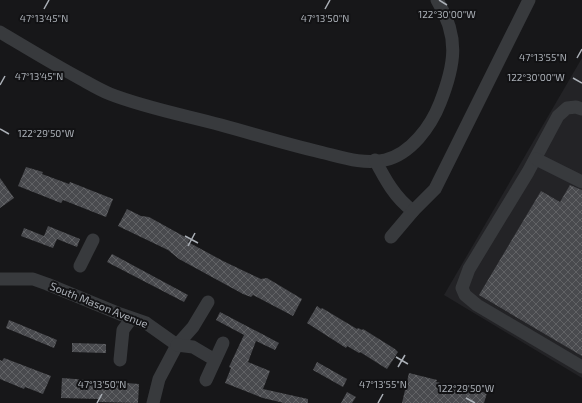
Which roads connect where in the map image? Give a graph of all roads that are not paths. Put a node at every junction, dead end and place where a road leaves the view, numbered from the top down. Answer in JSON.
{"nodes":[{"id":1,"x":437,"y":0,"type":"edge"},
{"id":2,"x":529,"y":0,"type":"edge"},
{"id":3,"x":0,"y":32,"type":"edge"},
{"id":4,"x":582,"y":110,"type":"edge"},
{"id":5,"x":536,"y":159,"type":"junction"},
{"id":6,"x":375,"y":160,"type":"junction"},
{"id":7,"x":582,"y":182,"type":"edge"},
{"id":8,"x":413,"y":210,"type":"junction"},
{"id":9,"x":391,"y":236,"type":"dead end"},
{"id":10,"x":93,"y":240,"type":"dead end"},
{"id":11,"x":80,"y":266,"type":"dead end"},
{"id":12,"x":0,"y":279,"type":"edge"},
{"id":13,"x":208,"y":302,"type":"dead end"},
{"id":14,"x":131,"y":318,"type":"junction"},
{"id":15,"x":223,"y":343,"type":"dead end"},
{"id":16,"x":177,"y":345,"type":"junction"},
{"id":17,"x":120,"y":360,"type":"dead end"},
{"id":18,"x":215,"y":360,"type":"junction"},
{"id":19,"x":582,"y":367,"type":"edge"},
{"id":20,"x":206,"y":380,"type":"dead end"},
{"id":21,"x":153,"y":403,"type":"edge"}],
"edges":[{"from":1,"to":6,"type":"street"},
{"from":2,"to":8,"type":"street"},
{"from":3,"to":6,"type":"street"},
{"from":4,"to":5,"type":"street"},
{"from":5,"to":7,"type":"street"},
{"from":5,"to":19,"type":"street"},
{"from":6,"to":8,"type":"street"},
{"from":8,"to":9,"type":"street"},
{"from":10,"to":11,"type":"street"},
{"from":12,"to":14,"type":"street","name":"South Mason Avenue"},
{"from":13,"to":16,"type":"street"},
{"from":14,"to":16,"type":"street","name":"South Mason Avenue"},
{"from":14,"to":17,"type":"street"},
{"from":15,"to":18,"type":"street"},
{"from":16,"to":18,"type":"street"},
{"from":16,"to":21,"type":"street"},
{"from":18,"to":20,"type":"street"}]}
